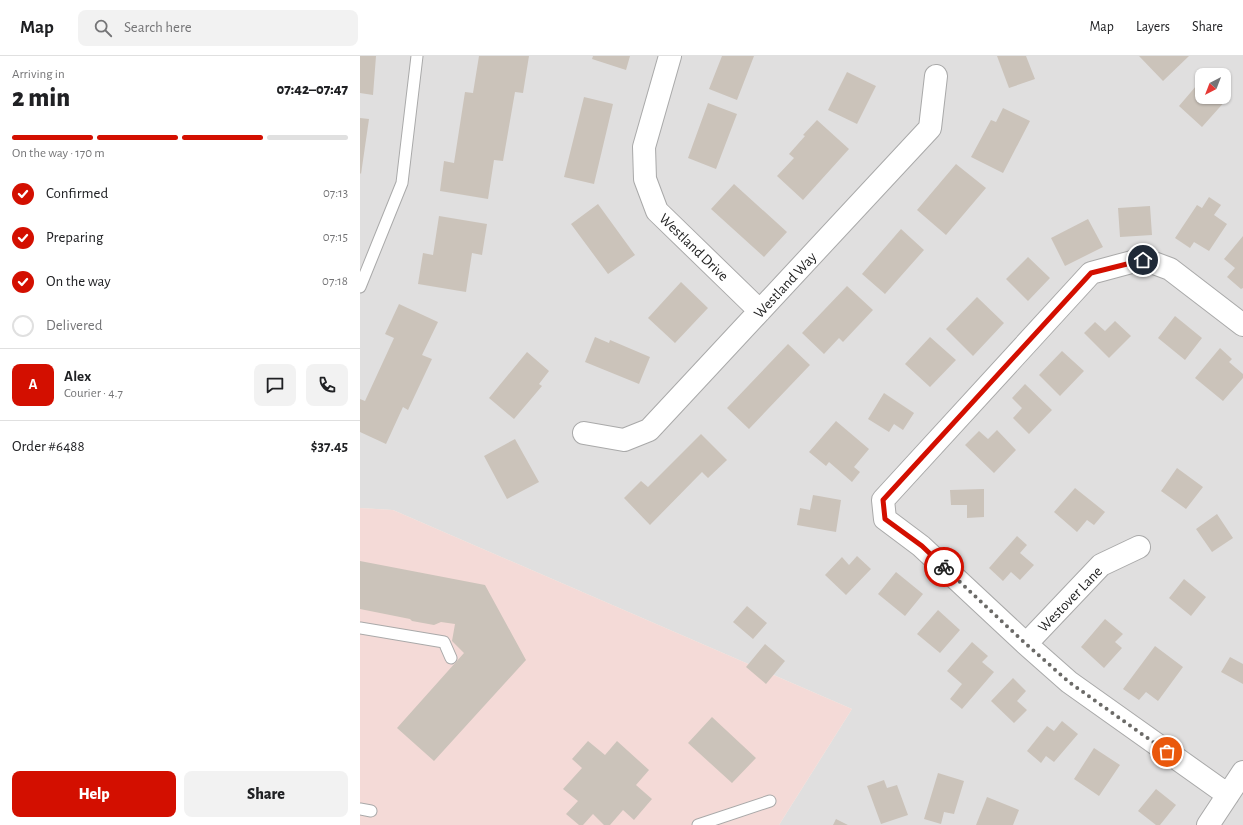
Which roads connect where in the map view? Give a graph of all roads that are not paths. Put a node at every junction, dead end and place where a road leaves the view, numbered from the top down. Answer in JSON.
{"nodes":[{"id":1,"x":417,"y":56,"type":"edge"},
{"id":2,"x":670,"y":56,"type":"edge"},
{"id":3,"x":936,"y":76,"type":"dead end"},
{"id":4,"x":360,"y":287,"type":"edge"},
{"id":5,"x":760,"y":311,"type":"junction"},
{"id":6,"x":1243,"y":325,"type":"edge"},
{"id":7,"x":584,"y":433,"type":"dead end"},
{"id":8,"x":1138,"y":547,"type":"dead end"},
{"id":9,"x":360,"y":628,"type":"edge"},
{"id":10,"x":1026,"y":644,"type":"junction"},
{"id":11,"x":451,"y":658,"type":"dead end"},
{"id":12,"x":1243,"y":772,"type":"edge"},
{"id":13,"x":1228,"y":795,"type":"junction"},
{"id":14,"x":770,"y":801,"type":"dead end"},
{"id":15,"x":360,"y":809,"type":"edge"},
{"id":16,"x":371,"y":811,"type":"dead end"},
{"id":17,"x":698,"y":825,"type":"edge"},
{"id":18,"x":1208,"y":825,"type":"edge"}],
"edges":[{"from":1,"to":4,"type":"lane"},
{"from":2,"to":5,"type":"street","name":"Westland Drive"},
{"from":3,"to":5,"type":"street","name":"Westland Way"},
{"from":5,"to":7,"type":"street","name":"Westland Way"},
{"from":6,"to":10,"type":"street"},
{"from":8,"to":10,"type":"street","name":"Westover Lane"},
{"from":9,"to":11,"type":"lane"},
{"from":10,"to":13,"type":"street"},
{"from":12,"to":13,"type":"street"},
{"from":13,"to":18,"type":"street"},
{"from":14,"to":17,"type":"lane"},
{"from":15,"to":16,"type":"lane"}]}
